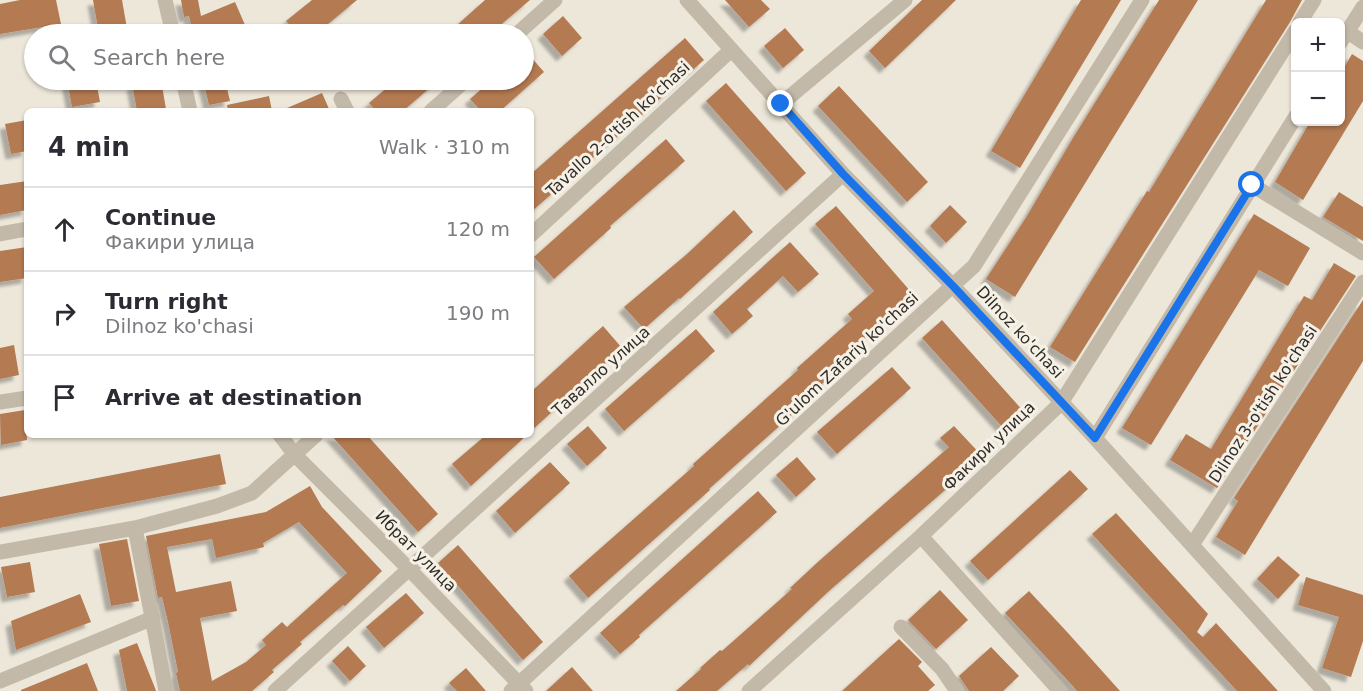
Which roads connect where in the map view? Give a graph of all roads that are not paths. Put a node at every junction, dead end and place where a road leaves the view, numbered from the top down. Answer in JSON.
{"nodes":[{"id":1,"x":165,"y":0,"type":"edge"},
{"id":2,"x":555,"y":0,"type":"edge"},
{"id":3,"x":687,"y":0,"type":"edge"},
{"id":4,"x":905,"y":0,"type":"edge"},
{"id":5,"x":1142,"y":0,"type":"edge"},
{"id":6,"x":1314,"y":0,"type":"edge"},
{"id":7,"x":1363,"y":8,"type":"edge"},
{"id":8,"x":1303,"y":18,"type":"edge"},
{"id":9,"x":171,"y":24,"type":"edge"},
{"id":10,"x":528,"y":24,"type":"edge"},
{"id":11,"x":1345,"y":35,"type":"edge"},
{"id":12,"x":1345,"y":37,"type":"edge"},
{"id":13,"x":1291,"y":38,"type":"edge"},
{"id":14,"x":1363,"y":42,"type":"edge"},
{"id":15,"x":730,"y":50,"type":"junction"},
{"id":16,"x":185,"y":90,"type":"edge"},
{"id":17,"x":455,"y":90,"type":"edge"},
{"id":18,"x":781,"y":104,"type":"junction"},
{"id":19,"x":189,"y":108,"type":"edge"},
{"id":20,"x":434,"y":108,"type":"edge"},
{"id":21,"x":1291,"y":124,"type":"edge"},
{"id":22,"x":843,"y":174,"type":"junction"},
{"id":23,"x":1252,"y":185,"type":"junction"},
{"id":24,"x":24,"y":230,"type":"edge"},
{"id":25,"x":534,"y":232,"type":"edge"},
{"id":26,"x":0,"y":234,"type":"edge"},
{"id":27,"x":1363,"y":253,"type":"edge"},
{"id":28,"x":1363,"y":282,"type":"edge"},
{"id":29,"x":953,"y":286,"type":"junction"},
{"id":30,"x":24,"y":398,"type":"edge"},
{"id":31,"x":0,"y":402,"type":"edge"},
{"id":32,"x":1061,"y":403,"type":"junction"},
{"id":33,"x":282,"y":438,"type":"edge"},
{"id":34,"x":313,"y":438,"type":"edge"},
{"id":35,"x":1095,"y":438,"type":"junction"},
{"id":36,"x":295,"y":455,"type":"junction"},
{"id":37,"x":135,"y":528,"type":"junction"},
{"id":38,"x":921,"y":536,"type":"junction"},
{"id":39,"x":1192,"y":545,"type":"junction"},
{"id":40,"x":0,"y":552,"type":"edge"},
{"id":41,"x":410,"y":570,"type":"junction"},
{"id":42,"x":153,"y":618,"type":"junction"},
{"id":43,"x":901,"y":627,"type":"dead end"},
{"id":44,"x":0,"y":681,"type":"edge"},
{"id":45,"x":519,"y":688,"type":"edge"},
{"id":46,"x":166,"y":691,"type":"edge"},
{"id":47,"x":275,"y":691,"type":"edge"},
{"id":48,"x":749,"y":691,"type":"edge"},
{"id":49,"x":957,"y":691,"type":"edge"},
{"id":50,"x":1060,"y":691,"type":"edge"},
{"id":51,"x":1324,"y":691,"type":"edge"}],
"edges":[{"from":1,"to":9,"type":"street"},
{"from":2,"to":10,"type":"street"},
{"from":3,"to":15,"type":"street","name":"Dilnoz ko'chasi"},
{"from":4,"to":18,"type":"street"},
{"from":5,"to":29,"type":"street","name":"G'ulom Zafariy ko'chasi"},
{"from":6,"to":8,"type":"street"},
{"from":7,"to":11,"type":"street"},
{"from":12,"to":14,"type":"street"},
{"from":13,"to":32,"type":"street","name":"Факири улица"},
{"from":15,"to":18,"type":"street","name":"Dilnoz ko'chasi"},
{"from":15,"to":25,"type":"street","name":"Tavallo 2-o'tish ko'chasi"},
{"from":16,"to":19,"type":"street"},
{"from":17,"to":20,"type":"street"},
{"from":18,"to":22,"type":"street","name":"Dilnoz ko'chasi"},
{"from":21,"to":23,"type":"street"},
{"from":22,"to":29,"type":"street","name":"Dilnoz ko'chasi"},
{"from":22,"to":41,"type":"street","name":"Тавалло улица"},
{"from":23,"to":27,"type":"street"},
{"from":23,"to":35,"type":"street"},
{"from":24,"to":26,"type":"street"},
{"from":28,"to":39,"type":"street","name":"Dilnoz 3-o'tish ko'chasi"},
{"from":29,"to":32,"type":"street","name":"Dilnoz ko'chasi"},
{"from":29,"to":45,"type":"street","name":"G'ulom Zafariy ko'chasi"},
{"from":30,"to":31,"type":"street"},
{"from":32,"to":35,"type":"street","name":"Dilnoz ko'chasi"},
{"from":32,"to":38,"type":"street","name":"Факири улица"},
{"from":33,"to":36,"type":"street","name":"Ибрат улица"},
{"from":34,"to":36,"type":"street"},
{"from":35,"to":39,"type":"street","name":"Dilnoz ko'chasi"},
{"from":36,"to":37,"type":"street"},
{"from":36,"to":41,"type":"street","name":"Ибрат улица"},
{"from":37,"to":40,"type":"street"},
{"from":37,"to":42,"type":"street"},
{"from":38,"to":48,"type":"street","name":"Факири улица"},
{"from":38,"to":50,"type":"street"},
{"from":39,"to":51,"type":"street","name":"Dilnoz ko'chasi"},
{"from":41,"to":45,"type":"street","name":"Ибрат улица"},
{"from":41,"to":47,"type":"street","name":"Тавалло улица"},
{"from":42,"to":44,"type":"street"},
{"from":42,"to":46,"type":"street"},
{"from":43,"to":49,"type":"street"}]}
